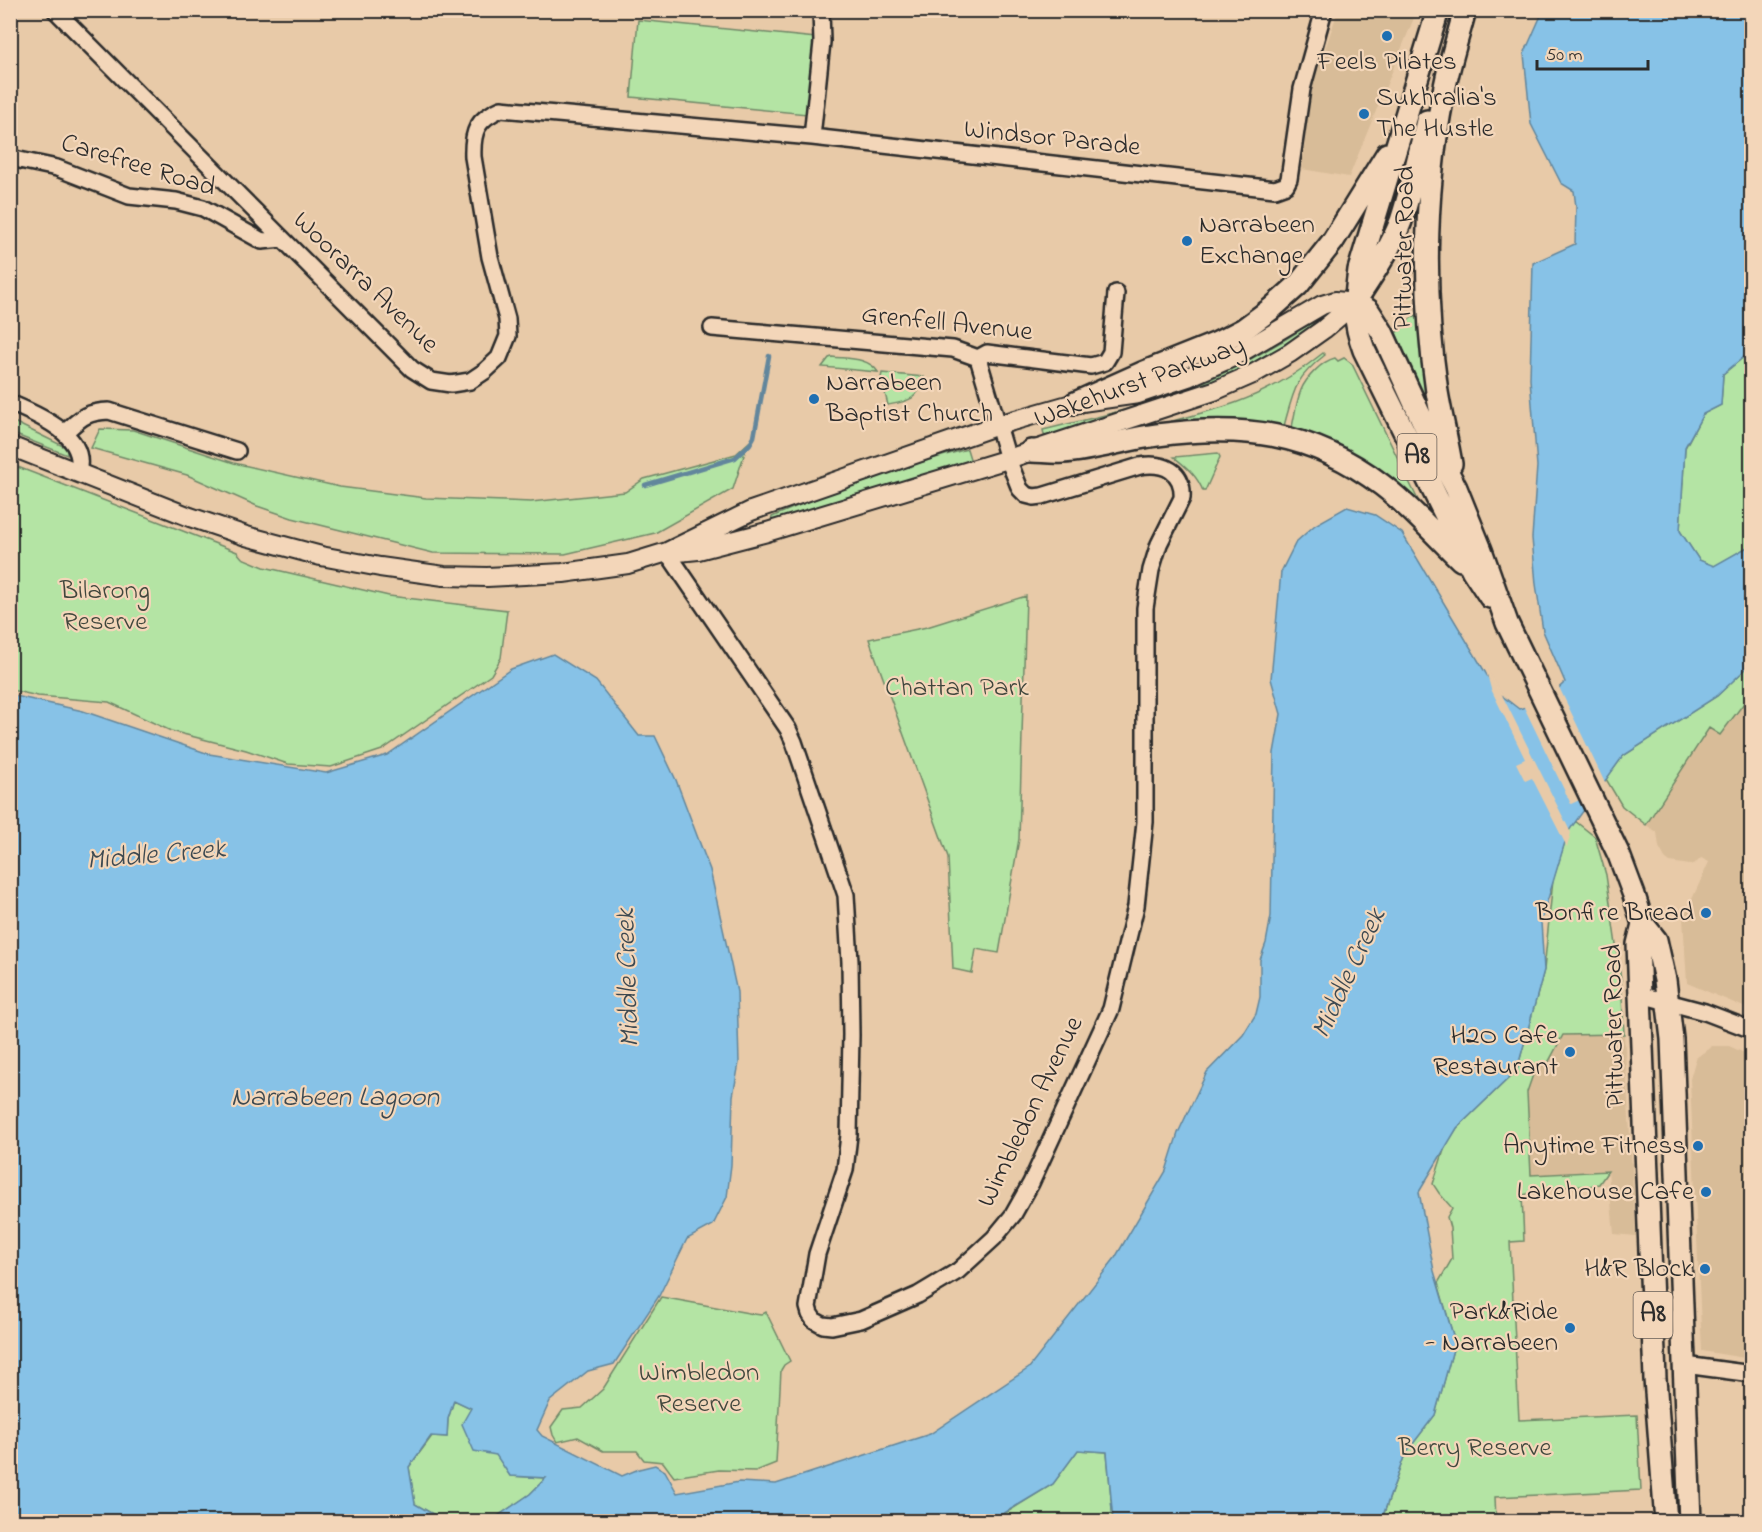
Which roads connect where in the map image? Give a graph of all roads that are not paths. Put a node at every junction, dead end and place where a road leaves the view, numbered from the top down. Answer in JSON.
{"nodes":[{"id":1,"x":55,"y":10,"type":"edge"},
{"id":2,"x":821,"y":10,"type":"edge"},
{"id":3,"x":1324,"y":10,"type":"edge"},
{"id":4,"x":1438,"y":10,"type":"edge"},
{"id":5,"x":1465,"y":10,"type":"edge"},
{"id":6,"x":1447,"y":78,"type":"junction"},
{"id":7,"x":1400,"y":134,"type":"junction"},
{"id":8,"x":812,"y":137,"type":"junction"},
{"id":9,"x":10,"y":159,"type":"edge"},
{"id":10,"x":282,"y":239,"type":"junction"},
{"id":11,"x":1116,"y":293,"type":"dead end"},
{"id":12,"x":1355,"y":303,"type":"junction"},
{"id":13,"x":712,"y":328,"type":"dead end"},
{"id":14,"x":978,"y":358,"type":"junction"},
{"id":15,"x":10,"y":403,"type":"edge"},
{"id":16,"x":1075,"y":403,"type":"junction"},
{"id":17,"x":998,"y":424,"type":"junction"},
{"id":18,"x":64,"y":433,"type":"junction"},
{"id":19,"x":10,"y":446,"type":"edge"},
{"id":20,"x":237,"y":451,"type":"dead end"},
{"id":21,"x":1031,"y":451,"type":"junction"},
{"id":22,"x":1008,"y":459,"type":"junction"},
{"id":23,"x":78,"y":472,"type":"junction"},
{"id":24,"x":1456,"y":488,"type":"junction"},
{"id":25,"x":751,"y":511,"type":"junction"},
{"id":26,"x":767,"y":532,"type":"junction"},
{"id":27,"x":667,"y":552,"type":"junction"},
{"id":28,"x":1473,"y":571,"type":"junction"},
{"id":29,"x":1507,"y":623,"type":"junction"},
{"id":30,"x":1643,"y":924,"type":"junction"},
{"id":31,"x":1641,"y":994,"type":"junction"},
{"id":32,"x":1668,"y":1001,"type":"junction"},
{"id":33,"x":1752,"y":1030,"type":"edge"},
{"id":34,"x":1684,"y":1365,"type":"junction"},
{"id":35,"x":1752,"y":1374,"type":"edge"},
{"id":36,"x":1666,"y":1521,"type":"edge"},
{"id":37,"x":1690,"y":1521,"type":"edge"}],
"edges":[{"from":1,"to":10,"type":"street","name":"Woorarra Avenue"},
{"from":2,"to":8,"type":"street"},
{"from":3,"to":8,"type":"street","name":"Windsor Parade"},
{"from":4,"to":7,"type":"highway","name":"Pittwater Road","number":"A8"},
{"from":5,"to":6,"type":"highway","name":"Pittwater Road","number":"A8"},
{"from":6,"to":12,"type":"highway"},
{"from":6,"to":24,"type":"highway","name":"Pittwater Road","number":"A8"},
{"from":7,"to":12,"type":"highway","name":"Pittwater Road","number":"A8"},
{"from":7,"to":16,"type":"highway"},
{"from":8,"to":10,"type":"street","name":"Woorarra Avenue"},
{"from":9,"to":10,"type":"street","name":"Carefree Road"},
{"from":11,"to":14,"type":"street","name":"Grenfell Avenue"},
{"from":12,"to":16,"type":"main road","name":"Wakehurst Parkway"},
{"from":12,"to":21,"type":"main road","name":"Wakehurst Parkway"},
{"from":12,"to":24,"type":"highway","name":"Pittwater Road","number":"A8"},
{"from":12,"to":28,"type":"highway","name":"Pittwater Road","number":"A8"},
{"from":13,"to":14,"type":"street","name":"Grenfell Avenue"},
{"from":14,"to":17,"type":"street","name":"Wimbledon Avenue"},
{"from":15,"to":18,"type":"street"},
{"from":16,"to":17,"type":"main road","name":"Wakehurst Parkway"},
{"from":17,"to":22,"type":"street","name":"Wimbledon Avenue"},
{"from":17,"to":25,"type":"main road","name":"Wakehurst Parkway"},
{"from":18,"to":20,"type":"street"},
{"from":18,"to":23,"type":"street"},
{"from":19,"to":23,"type":"main road","name":"Wakehurst Parkway"},
{"from":21,"to":22,"type":"main road","name":"Wakehurst Parkway"},
{"from":21,"to":28,"type":"highway"},
{"from":22,"to":26,"type":"main road","name":"Wakehurst Parkway"},
{"from":22,"to":27,"type":"street","name":"Wimbledon Avenue"},
{"from":23,"to":27,"type":"main road","name":"Wakehurst Parkway"},
{"from":24,"to":29,"type":"highway","name":"Pittwater Road","number":"A8"},
{"from":25,"to":26,"type":"main road"},
{"from":25,"to":27,"type":"main road","name":"Wakehurst Parkway"},
{"from":26,"to":27,"type":"main road","name":"Wakehurst Parkway"},
{"from":28,"to":29,"type":"highway","name":"Pittwater Road","number":"A8"},
{"from":29,"to":30,"type":"highway","name":"Pittwater Road","number":"A8"},
{"from":30,"to":31,"type":"highway","name":"Pittwater Road","number":"A8"},
{"from":30,"to":32,"type":"highway","name":"Pittwater Road","number":"A8"},
{"from":31,"to":32,"type":"street"},
{"from":31,"to":36,"type":"highway","name":"Pittwater Road","number":"A8"},
{"from":32,"to":33,"type":"street"},
{"from":32,"to":34,"type":"highway","name":"Pittwater Road","number":"A8"},
{"from":34,"to":35,"type":"street"},
{"from":34,"to":37,"type":"highway","name":"Pittwater Road","number":"A8"}]}
